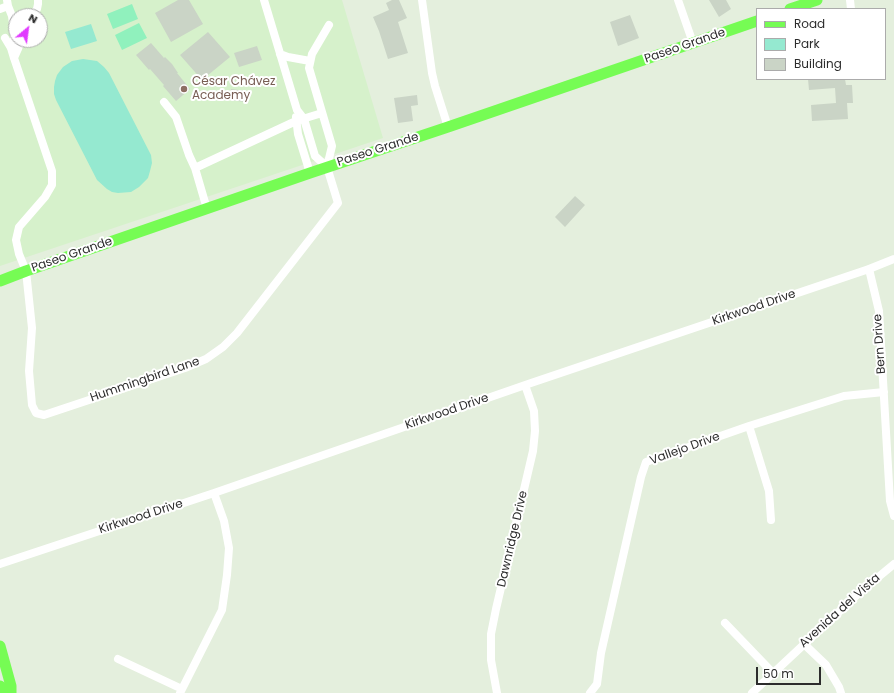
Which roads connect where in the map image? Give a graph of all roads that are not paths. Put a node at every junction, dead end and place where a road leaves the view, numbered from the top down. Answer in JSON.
{"nodes":[{"id":1,"x":264,"y":0,"type":"edge"},
{"id":2,"x":422,"y":0,"type":"edge"},
{"id":3,"x":678,"y":0,"type":"edge"},
{"id":4,"x":817,"y":0,"type":"edge"},
{"id":5,"x":793,"y":8,"type":"edge"},
{"id":6,"x":756,"y":21,"type":"edge"},
{"id":7,"x":329,"y":26,"type":"dead end"},
{"id":8,"x":5,"y":38,"type":"dead end"},
{"id":9,"x":8,"y":43,"type":"edge"},
{"id":10,"x":693,"y":43,"type":"junction"},
{"id":11,"x":11,"y":48,"type":"edge"},
{"id":12,"x":18,"y":48,"type":"edge"},
{"id":13,"x":280,"y":54,"type":"junction"},
{"id":14,"x":14,"y":58,"type":"junction"},
{"id":15,"x":310,"y":61,"type":"junction"},
{"id":16,"x":164,"y":102,"type":"dead end"},
{"id":17,"x":322,"y":113,"type":"junction"},
{"id":18,"x":300,"y":120,"type":"junction"},
{"id":19,"x":448,"y":127,"type":"junction"},
{"id":20,"x":327,"y":167,"type":"junction"},
{"id":21,"x":195,"y":168,"type":"junction"},
{"id":22,"x":310,"y":173,"type":"junction"},
{"id":23,"x":207,"y":209,"type":"junction"},
{"id":24,"x":894,"y":259,"type":"edge"},
{"id":25,"x":869,"y":269,"type":"junction"},
{"id":26,"x":26,"y":271,"type":"junction"},
{"id":27,"x":0,"y":281,"type":"edge"},
{"id":28,"x":525,"y":385,"type":"junction"},
{"id":29,"x":884,"y":392,"type":"junction"},
{"id":30,"x":749,"y":426,"type":"junction"},
{"id":31,"x":214,"y":493,"type":"junction"},
{"id":32,"x":894,"y":516,"type":"edge"},
{"id":33,"x":771,"y":520,"type":"dead end"},
{"id":34,"x":0,"y":564,"type":"edge"},
{"id":35,"x":894,"y":564,"type":"edge"},
{"id":36,"x":725,"y":623,"type":"dead end"},
{"id":37,"x":804,"y":644,"type":"junction"},
{"id":38,"x":0,"y":646,"type":"edge"},
{"id":39,"x":118,"y":659,"type":"dead end"},
{"id":40,"x":773,"y":673,"type":"junction"},
{"id":41,"x":0,"y":686,"type":"edge"},
{"id":42,"x":181,"y":691,"type":"edge"},
{"id":43,"x":1,"y":693,"type":"edge"},
{"id":44,"x":11,"y":693,"type":"edge"},
{"id":45,"x":497,"y":693,"type":"edge"},
{"id":46,"x":590,"y":693,"type":"edge"},
{"id":47,"x":752,"y":693,"type":"edge"},
{"id":48,"x":840,"y":693,"type":"edge"}],
"edges":[{"from":1,"to":13,"type":"street"},
{"from":2,"to":19,"type":"street"},
{"from":3,"to":10,"type":"street"},
{"from":4,"to":5,"type":"main road"},
{"from":6,"to":10,"type":"main road","name":"Paseo Grande"},
{"from":7,"to":15,"type":"street"},
{"from":8,"to":9,"type":"street"},
{"from":10,"to":19,"type":"main road","name":"Paseo Grande"},
{"from":11,"to":14,"type":"street"},
{"from":12,"to":14,"type":"street"},
{"from":13,"to":15,"type":"street"},
{"from":13,"to":18,"type":"street"},
{"from":14,"to":26,"type":"street"},
{"from":15,"to":17,"type":"street"},
{"from":16,"to":21,"type":"street"},
{"from":17,"to":18,"type":"street"},
{"from":17,"to":20,"type":"street"},
{"from":18,"to":20,"type":"street"},
{"from":18,"to":21,"type":"street"},
{"from":18,"to":22,"type":"street"},
{"from":19,"to":20,"type":"main road","name":"Paseo Grande"},
{"from":20,"to":22,"type":"main road","name":"Paseo Grande"},
{"from":20,"to":26,"type":"street","name":"Hummingbird Lane"},
{"from":21,"to":23,"type":"street"},
{"from":22,"to":23,"type":"main road","name":"Paseo Grande"},
{"from":23,"to":26,"type":"main road","name":"Paseo Grande"},
{"from":24,"to":25,"type":"street","name":"Kirkwood Drive"},
{"from":25,"to":28,"type":"street","name":"Kirkwood Drive"},
{"from":25,"to":29,"type":"street","name":"Bern Drive"},
{"from":26,"to":27,"type":"main road","name":"Paseo Grande"},
{"from":28,"to":31,"type":"street","name":"Kirkwood Drive"},
{"from":28,"to":45,"type":"street","name":"Dawnridge Drive"},
{"from":29,"to":30,"type":"street","name":"Vallejo Drive"},
{"from":29,"to":32,"type":"street","name":"Bern Drive"},
{"from":30,"to":33,"type":"street"},
{"from":30,"to":46,"type":"street","name":"Vallejo Drive"},
{"from":31,"to":34,"type":"street","name":"Kirkwood Drive"},
{"from":31,"to":42,"type":"street"},
{"from":35,"to":37,"type":"street","name":"Avenida del Vista"},
{"from":36,"to":40,"type":"street"},
{"from":37,"to":40,"type":"street","name":"Avenida del Vista"},
{"from":37,"to":48,"type":"street"},
{"from":38,"to":44,"type":"main road"},
{"from":39,"to":42,"type":"street"},
{"from":40,"to":47,"type":"street","name":"Avenida del Vista"},
{"from":41,"to":43,"type":"main road"}]}
